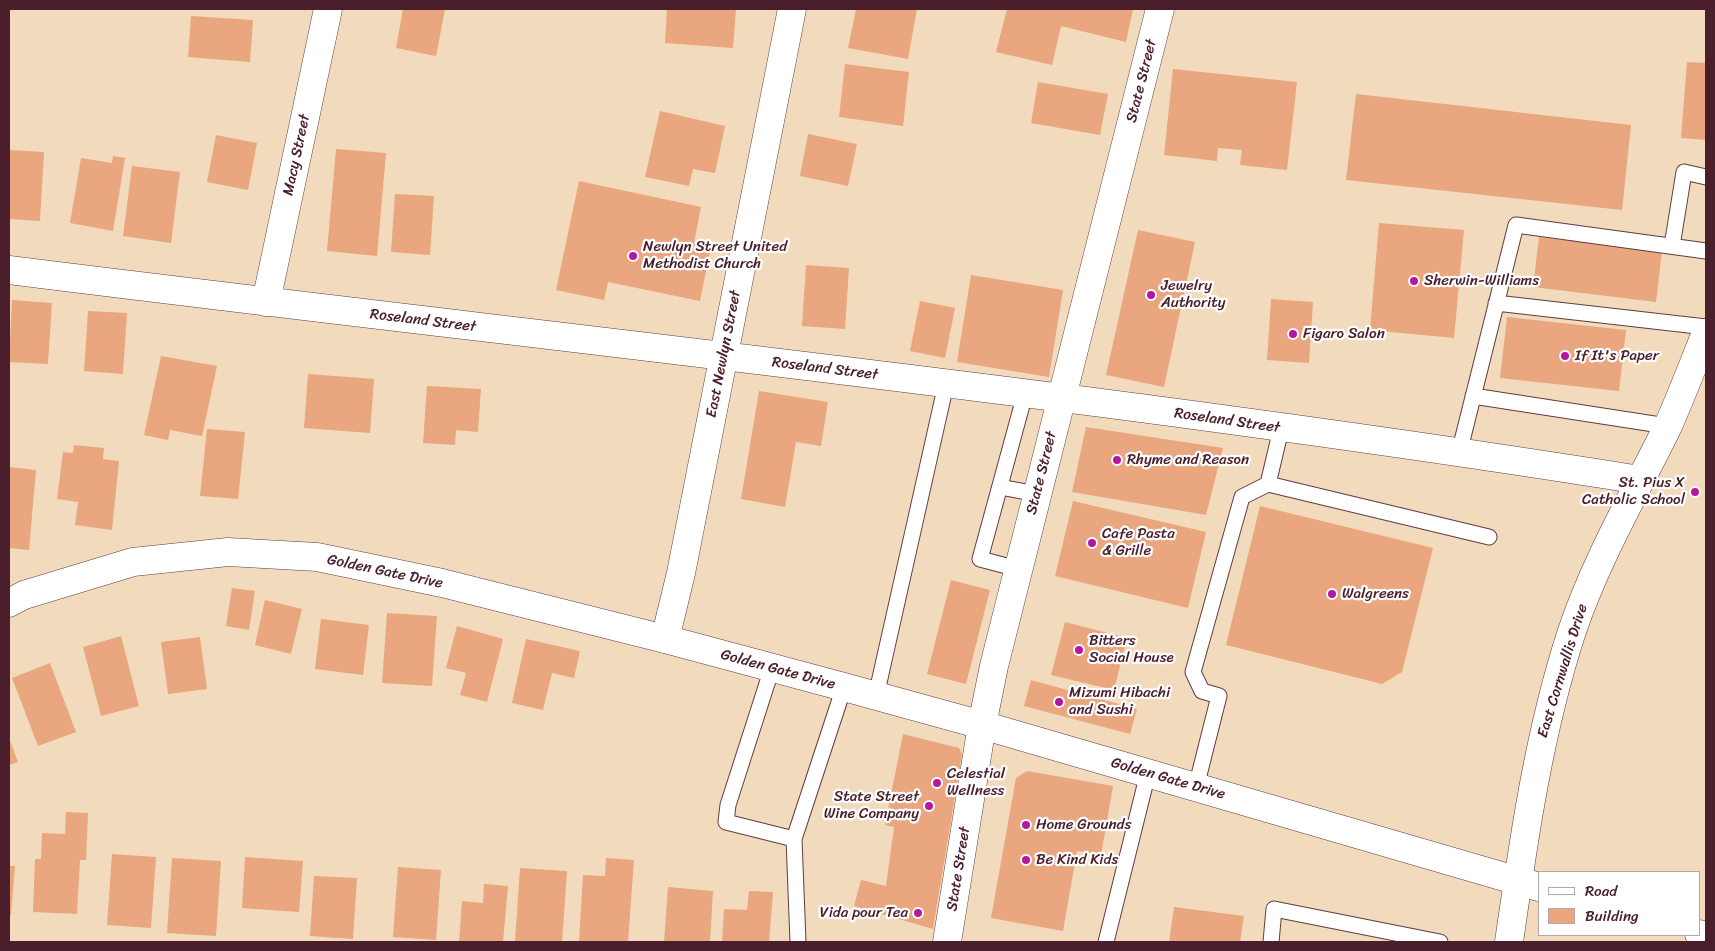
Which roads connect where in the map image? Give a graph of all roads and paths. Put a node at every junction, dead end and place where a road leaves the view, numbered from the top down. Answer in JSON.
{"nodes":[{"id":1,"x":328,"y":9,"type":"edge"},
{"id":2,"x":792,"y":9,"type":"edge"},
{"id":3,"x":1160,"y":9,"type":"edge"},
{"id":4,"x":1706,"y":177,"type":"edge"},
{"id":5,"x":1672,"y":246,"type":"junction"},
{"id":6,"x":1706,"y":250,"type":"edge"},
{"id":7,"x":9,"y":270,"type":"edge"},
{"id":8,"x":266,"y":302,"type":"junction"},
{"id":9,"x":1496,"y":303,"type":"junction"},
{"id":10,"x":1706,"y":327,"type":"edge"},
{"id":11,"x":1706,"y":333,"type":"edge"},
{"id":12,"x":724,"y":356,"type":"junction"},
{"id":13,"x":946,"y":384,"type":"junction"},
{"id":14,"x":1025,"y":394,"type":"junction"},
{"id":15,"x":1473,"y":396,"type":"junction"},
{"id":16,"x":1060,"y":398,"type":"junction"},
{"id":17,"x":1667,"y":426,"type":"junction"},
{"id":18,"x":1281,"y":429,"type":"junction"},
{"id":19,"x":1459,"y":453,"type":"junction"},
{"id":20,"x":1640,"y":480,"type":"junction"},
{"id":21,"x":1268,"y":484,"type":"junction"},
{"id":22,"x":1000,"y":487,"type":"junction"},
{"id":23,"x":1036,"y":494,"type":"junction"},
{"id":24,"x":1489,"y":537,"type":"dead end"},
{"id":25,"x":1018,"y":569,"type":"junction"},
{"id":26,"x":9,"y":603,"type":"edge"},
{"id":27,"x":665,"y":639,"type":"junction"},
{"id":28,"x":772,"y":668,"type":"junction"},
{"id":29,"x":844,"y":687,"type":"junction"},
{"id":30,"x":876,"y":696,"type":"junction"},
{"id":31,"x":982,"y":724,"type":"junction"},
{"id":32,"x":1148,"y":773,"type":"junction"},
{"id":33,"x":1196,"y":787,"type":"junction"},
{"id":34,"x":794,"y":839,"type":"junction"},
{"id":35,"x":1528,"y":884,"type":"edge"},
{"id":36,"x":798,"y":942,"type":"edge"},
{"id":37,"x":947,"y":942,"type":"edge"},
{"id":38,"x":1106,"y":942,"type":"edge"},
{"id":39,"x":1271,"y":942,"type":"edge"},
{"id":40,"x":1440,"y":942,"type":"edge"},
{"id":41,"x":1509,"y":942,"type":"edge"}],
"edges":[{"from":1,"to":8,"type":"street","name":"Macy Street"},
{"from":2,"to":12,"type":"street","name":"East Newlyn Street"},
{"from":3,"to":16,"type":"street","name":"State Street"},
{"from":4,"to":5,"type":"lane"},
{"from":5,"to":6,"type":"lane"},
{"from":5,"to":9,"type":"lane"},
{"from":7,"to":8,"type":"street","name":"Roseland Street"},
{"from":8,"to":12,"type":"street","name":"Roseland Street"},
{"from":9,"to":10,"type":"lane"},
{"from":9,"to":15,"type":"lane"},
{"from":11,"to":17,"type":"street","name":"East Cornwallis Drive"},
{"from":12,"to":13,"type":"street","name":"Roseland Street"},
{"from":12,"to":27,"type":"street","name":"East Newlyn Street"},
{"from":13,"to":14,"type":"street","name":"Roseland Street"},
{"from":13,"to":30,"type":"lane"},
{"from":14,"to":16,"type":"street","name":"Roseland Street"},
{"from":14,"to":22,"type":"lane"},
{"from":15,"to":17,"type":"lane"},
{"from":15,"to":19,"type":"lane"},
{"from":16,"to":18,"type":"street","name":"Roseland Street"},
{"from":16,"to":23,"type":"street","name":"State Street"},
{"from":17,"to":20,"type":"street","name":"East Cornwallis Drive"},
{"from":18,"to":19,"type":"street","name":"Roseland Street"},
{"from":18,"to":21,"type":"lane"},
{"from":19,"to":20,"type":"street","name":"Roseland Street"},
{"from":20,"to":35,"type":"street","name":"East Cornwallis Drive"},
{"from":21,"to":24,"type":"lane"},
{"from":21,"to":33,"type":"lane"},
{"from":22,"to":23,"type":"lane"},
{"from":22,"to":25,"type":"lane"},
{"from":23,"to":25,"type":"street","name":"State Street"},
{"from":25,"to":31,"type":"street","name":"State Street"},
{"from":26,"to":27,"type":"street","name":"Golden Gate Drive"},
{"from":27,"to":28,"type":"street","name":"Golden Gate Drive"},
{"from":28,"to":29,"type":"street","name":"Golden Gate Drive"},
{"from":28,"to":34,"type":"lane"},
{"from":29,"to":30,"type":"street","name":"Golden Gate Drive"},
{"from":29,"to":34,"type":"lane"},
{"from":30,"to":31,"type":"street","name":"Golden Gate Drive"},
{"from":31,"to":32,"type":"street","name":"Golden Gate Drive"},
{"from":31,"to":37,"type":"street","name":"State Street"},
{"from":32,"to":33,"type":"street","name":"Golden Gate Drive"},
{"from":32,"to":38,"type":"lane"},
{"from":33,"to":35,"type":"street","name":"Golden Gate Drive"},
{"from":34,"to":36,"type":"lane"},
{"from":35,"to":41,"type":"street","name":"East Cornwallis Drive"},
{"from":39,"to":40,"type":"lane"}]}
